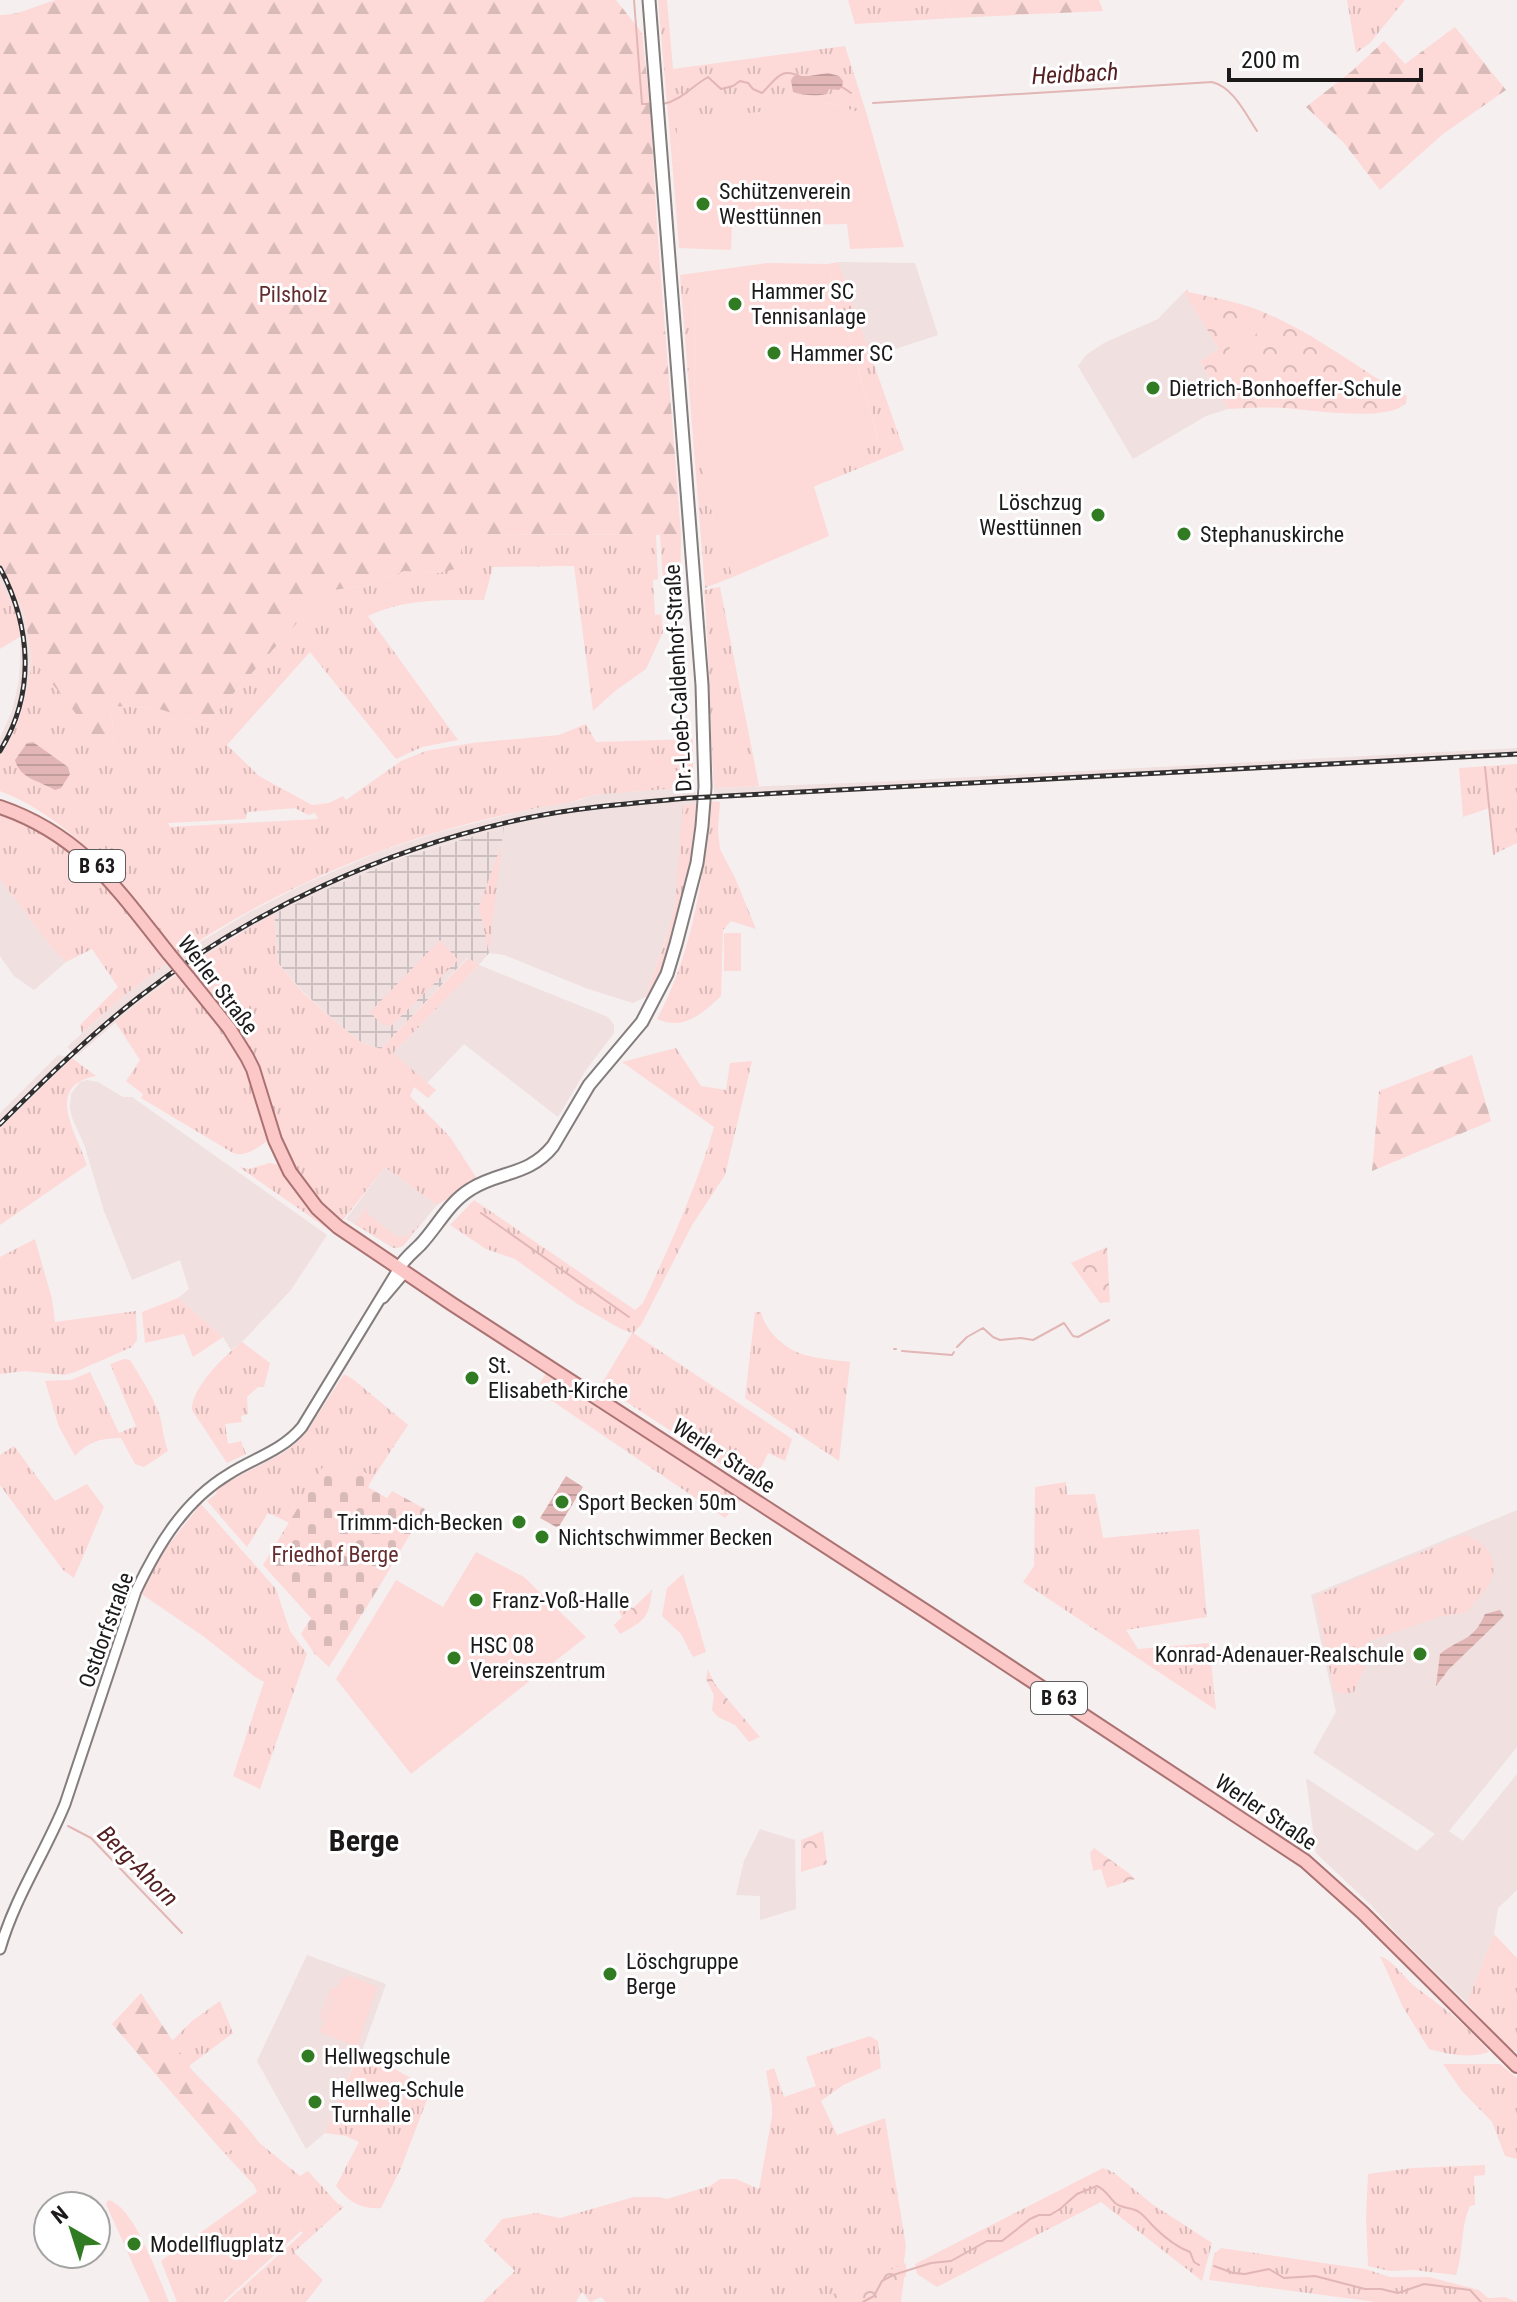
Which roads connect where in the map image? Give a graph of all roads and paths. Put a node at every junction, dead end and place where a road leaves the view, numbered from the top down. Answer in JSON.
{"nodes":[{"id":1,"x":649,"y":0,"type":"edge"},
{"id":2,"x":0,"y":807,"type":"edge"},
{"id":3,"x":402,"y":1270,"type":"junction"},
{"id":4,"x":0,"y":1949,"type":"edge"},
{"id":5,"x":1517,"y":2066,"type":"edge"}],
"edges":[{"from":1,"to":3,"type":"main road","name":"Dr.-Loeb-Caldenhof-Straße"},
{"from":2,"to":3,"type":"main road","name":"Werler Straße","number":"B 63","bridge":true},
{"from":3,"to":4,"type":"street","name":"Ostdorfstraße"},
{"from":3,"to":5,"type":"main road","name":"Werler Straße","number":"B 63"}]}
